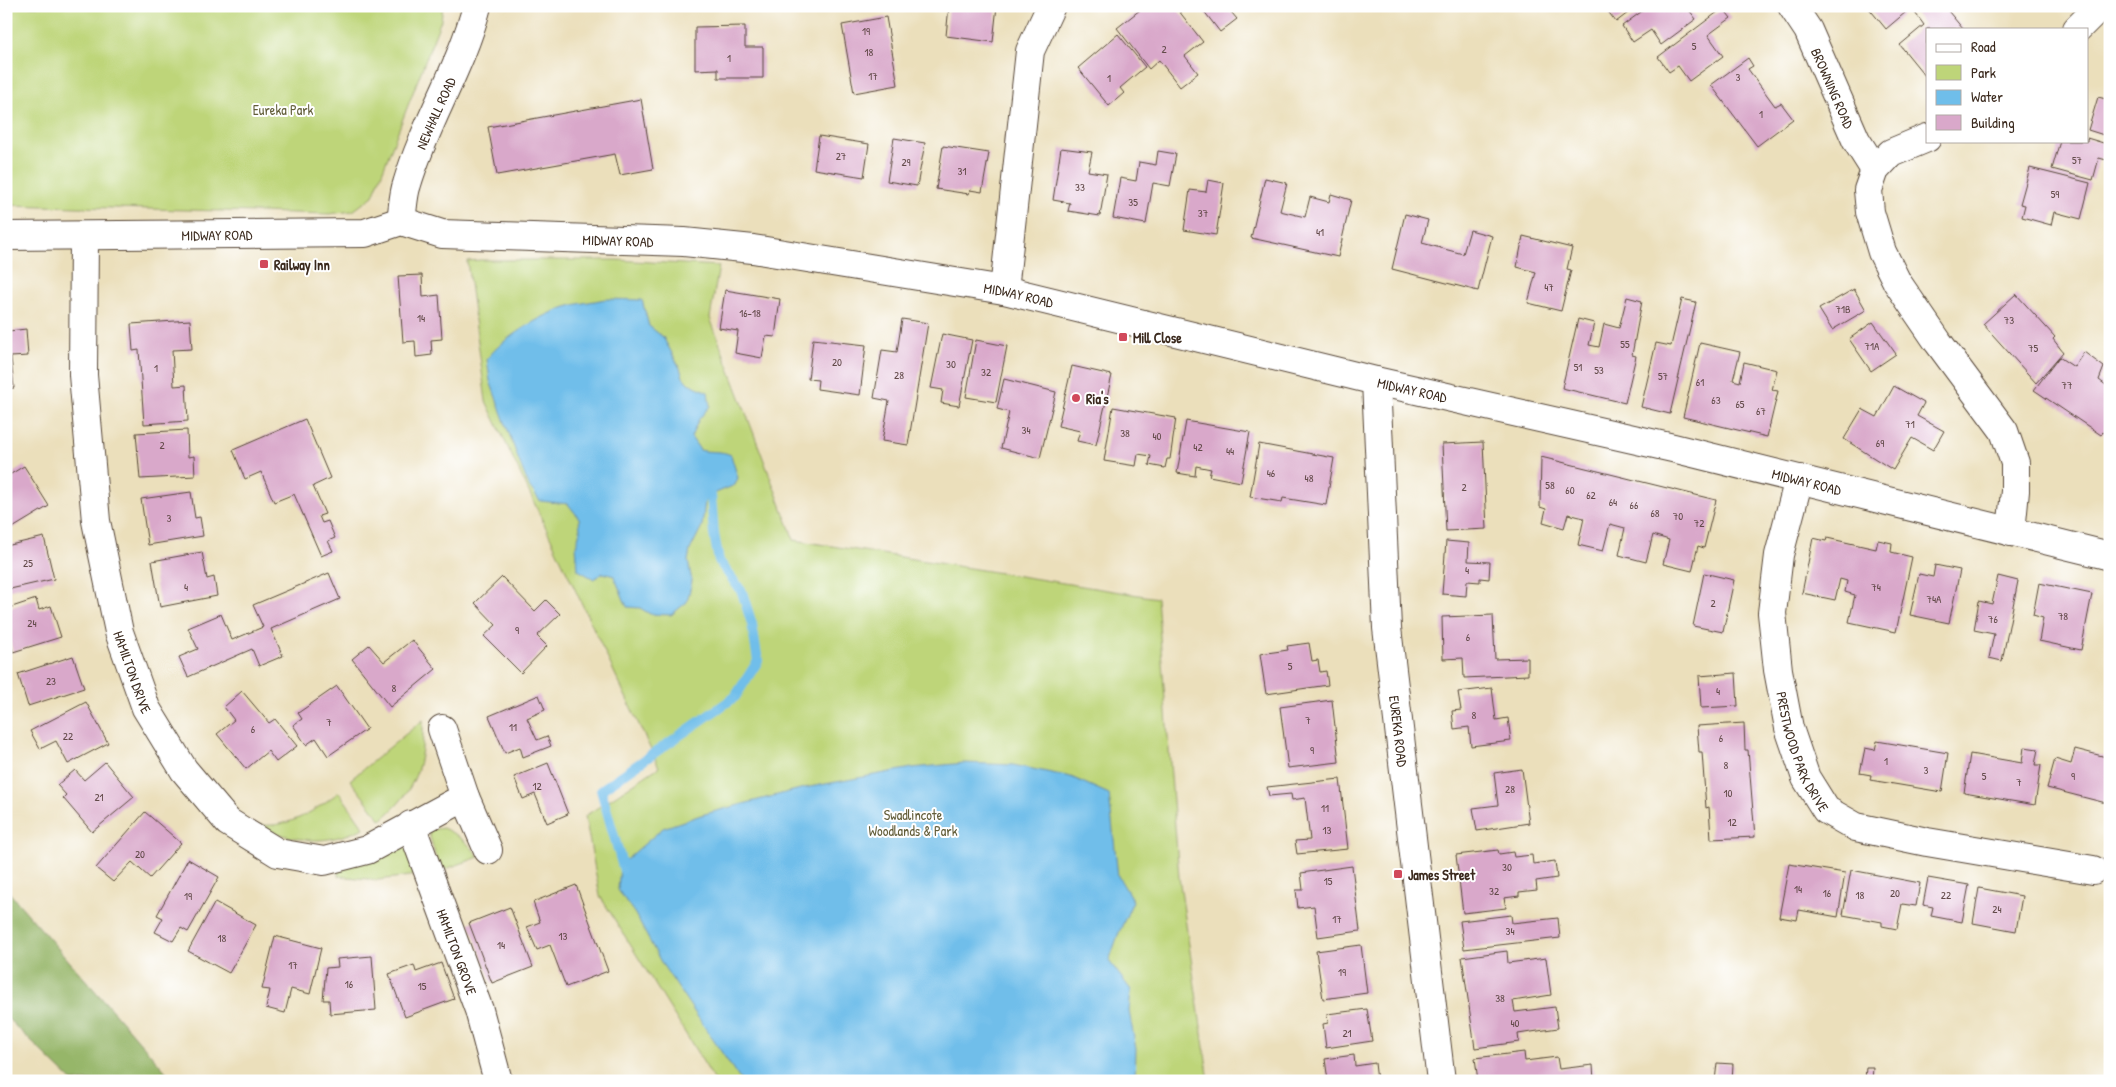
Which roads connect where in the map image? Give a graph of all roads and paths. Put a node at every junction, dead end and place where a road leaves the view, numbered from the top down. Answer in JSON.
{"nodes":[{"id":1,"x":477,"y":6,"type":"edge"},
{"id":2,"x":1051,"y":6,"type":"edge"},
{"id":3,"x":1792,"y":6,"type":"edge"},
{"id":4,"x":2100,"y":6,"type":"edge"},
{"id":5,"x":2079,"y":28,"type":"edge"},
{"id":6,"x":1926,"y":138,"type":"edge"},
{"id":7,"x":1875,"y":170,"type":"junction"},
{"id":8,"x":401,"y":222,"type":"junction"},
{"id":9,"x":6,"y":236,"type":"edge"},
{"id":10,"x":84,"y":236,"type":"junction"},
{"id":11,"x":1004,"y":290,"type":"junction"},
{"id":12,"x":1376,"y":381,"type":"junction"},
{"id":13,"x":1799,"y":480,"type":"junction"},
{"id":14,"x":2011,"y":532,"type":"junction"},
{"id":15,"x":2110,"y":556,"type":"edge"},
{"id":16,"x":442,"y":729,"type":"dead end"},
{"id":17,"x":465,"y":797,"type":"junction"},
{"id":18,"x":411,"y":825,"type":"junction"},
{"id":19,"x":488,"y":850,"type":"dead end"},
{"id":20,"x":2093,"y":870,"type":"dead end"},
{"id":21,"x":498,"y":1081,"type":"edge"},
{"id":22,"x":1441,"y":1081,"type":"edge"}],
"edges":[{"from":1,"to":8,"type":"street","name":"NEWHALL ROAD"},
{"from":2,"to":11,"type":"street"},
{"from":3,"to":7,"type":"street","name":"BROWNING ROAD"},
{"from":4,"to":5,"type":"street"},
{"from":6,"to":7,"type":"street"},
{"from":7,"to":14,"type":"street"},
{"from":8,"to":10,"type":"street","name":"MIDWAY ROAD"},
{"from":8,"to":11,"type":"street","name":"MIDWAY ROAD"},
{"from":9,"to":10,"type":"street","name":"MIDWAY ROAD"},
{"from":10,"to":18,"type":"street","name":"HAMILTON DRIVE"},
{"from":11,"to":12,"type":"street","name":"MIDWAY ROAD"},
{"from":12,"to":13,"type":"street","name":"MIDWAY ROAD"},
{"from":12,"to":22,"type":"street","name":"EUREKA ROAD"},
{"from":13,"to":14,"type":"street","name":"MIDWAY ROAD"},
{"from":13,"to":20,"type":"street","name":"PRESTWOOD PARK DRIVE"},
{"from":14,"to":15,"type":"street","name":"MIDWAY ROAD"},
{"from":16,"to":17,"type":"street"},
{"from":17,"to":18,"type":"street","name":"HAMILTON DRIVE"},
{"from":17,"to":19,"type":"street"},
{"from":18,"to":21,"type":"street","name":"HAMILTON GROVE"}]}
